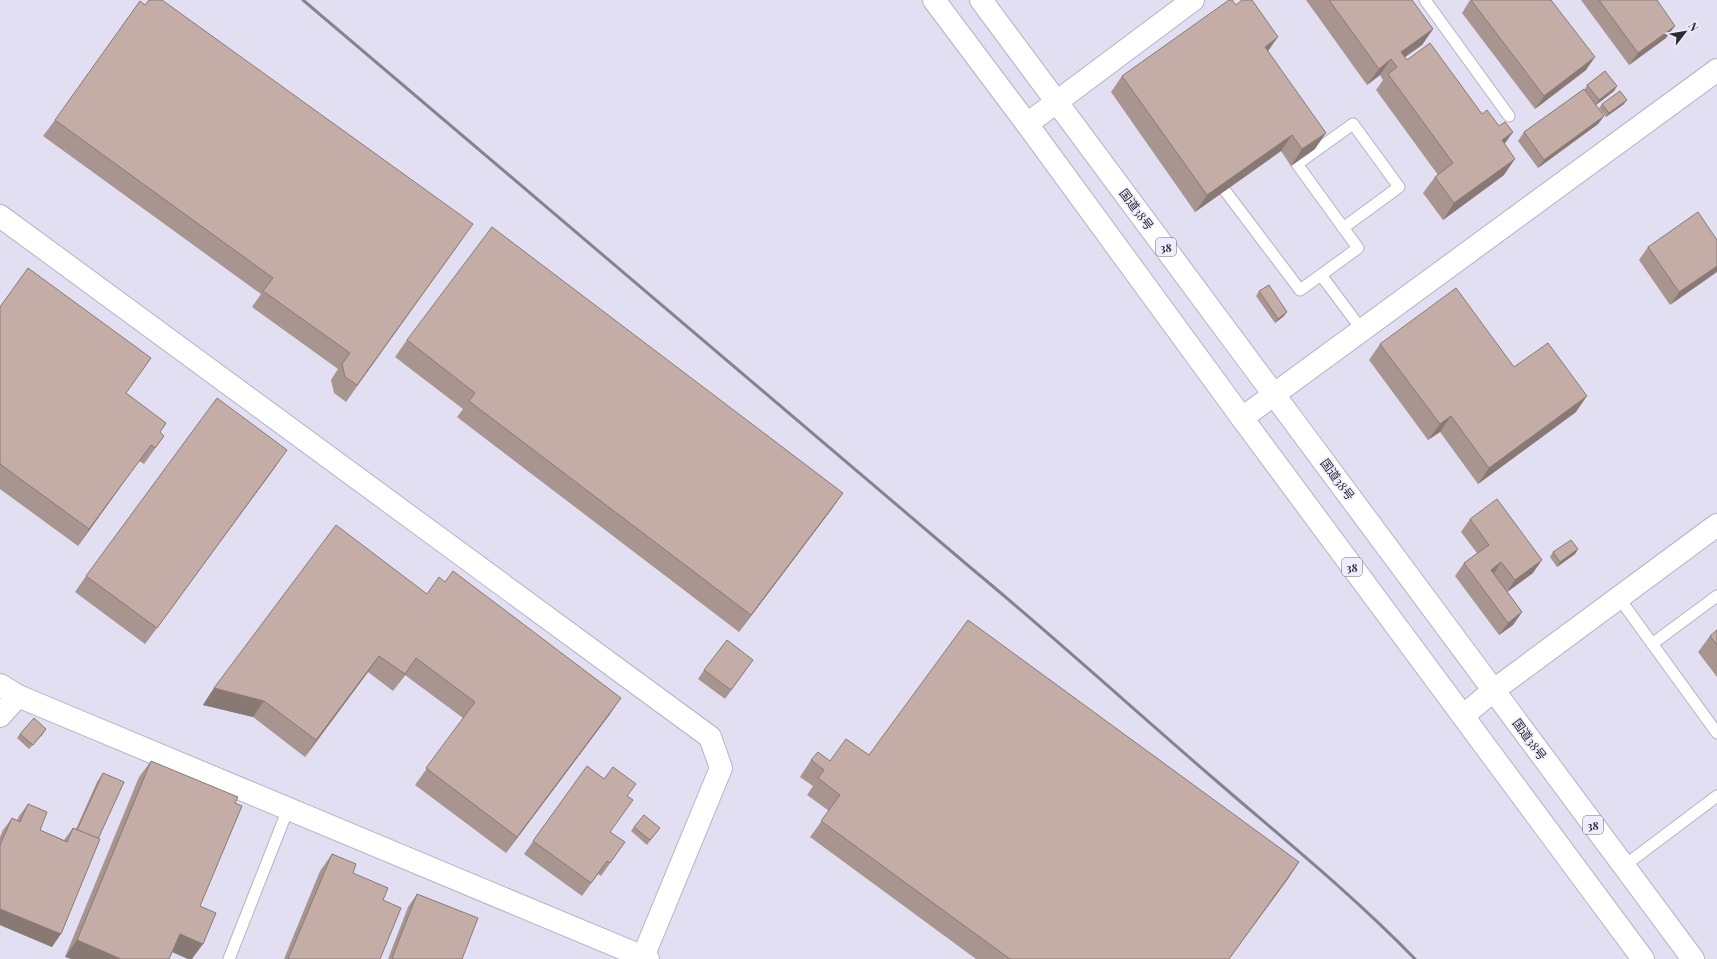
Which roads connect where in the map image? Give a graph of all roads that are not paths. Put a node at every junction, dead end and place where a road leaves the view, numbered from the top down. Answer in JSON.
{"nodes":[{"id":1,"x":934,"y":0,"type":"edge"},
{"id":2,"x":981,"y":0,"type":"edge"},
{"id":3,"x":1193,"y":0,"type":"edge"},
{"id":4,"x":1424,"y":0,"type":"edge"},
{"id":5,"x":1717,"y":70,"type":"edge"},
{"id":6,"x":1056,"y":101,"type":"junction"},
{"id":7,"x":1509,"y":116,"type":"dead end"},
{"id":8,"x":1027,"y":124,"type":"junction"},
{"id":9,"x":1210,"y":170,"type":"edge"},
{"id":10,"x":0,"y":216,"type":"edge"},
{"id":11,"x":1343,"y":228,"type":"junction"},
{"id":12,"x":1321,"y":275,"type":"junction"},
{"id":13,"x":1362,"y":330,"type":"junction"},
{"id":14,"x":1275,"y":394,"type":"junction"},
{"id":15,"x":1242,"y":418,"type":"junction"},
{"id":16,"x":1717,"y":525,"type":"edge"},
{"id":17,"x":1717,"y":596,"type":"edge"},
{"id":18,"x":1619,"y":598,"type":"junction"},
{"id":19,"x":1652,"y":644,"type":"junction"},
{"id":20,"x":9,"y":690,"type":"edge"},
{"id":21,"x":1494,"y":690,"type":"junction"},
{"id":22,"x":0,"y":716,"type":"edge"},
{"id":23,"x":1463,"y":716,"type":"junction"},
{"id":24,"x":1717,"y":733,"type":"edge"},
{"id":25,"x":1717,"y":796,"type":"edge"},
{"id":26,"x":288,"y":809,"type":"junction"},
{"id":27,"x":1624,"y":866,"type":"junction"},
{"id":28,"x":645,"y":958,"type":"edge"},
{"id":29,"x":229,"y":959,"type":"edge"},
{"id":30,"x":1643,"y":959,"type":"edge"},
{"id":31,"x":1693,"y":959,"type":"edge"}],
"edges":[{"from":1,"to":8,"type":"main road","number":"38"},
{"from":2,"to":6,"type":"main road","name":"国道38号","number":"38"},
{"from":3,"to":6,"type":"main road"},
{"from":4,"to":7,"type":"lane"},
{"from":5,"to":13,"type":"main road"},
{"from":6,"to":8,"type":"main road"},
{"from":6,"to":14,"type":"main road","name":"国道38号","number":"38"},
{"from":8,"to":15,"type":"main road","number":"38"},
{"from":9,"to":12,"type":"lane"},
{"from":10,"to":28,"type":"main road"},
{"from":11,"to":11,"type":"lane"},
{"from":11,"to":12,"type":"lane"},
{"from":12,"to":13,"type":"lane"},
{"from":13,"to":14,"type":"main road"},
{"from":14,"to":15,"type":"main road"},
{"from":14,"to":21,"type":"main road","name":"国道38号","number":"38"},
{"from":15,"to":23,"type":"main road","number":"38"},
{"from":16,"to":18,"type":"main road"},
{"from":17,"to":19,"type":"lane"},
{"from":18,"to":19,"type":"lane"},
{"from":18,"to":21,"type":"main road"},
{"from":19,"to":24,"type":"lane"},
{"from":20,"to":22,"type":"main road"},
{"from":20,"to":26,"type":"main road"},
{"from":21,"to":23,"type":"main road"},
{"from":21,"to":27,"type":"main road","name":"国道38号","number":"38"},
{"from":23,"to":30,"type":"main road","number":"38"},
{"from":25,"to":27,"type":"lane"},
{"from":26,"to":28,"type":"main road"},
{"from":26,"to":29,"type":"lane"},
{"from":27,"to":31,"type":"main road","name":"国道38号","number":"38"}]}
